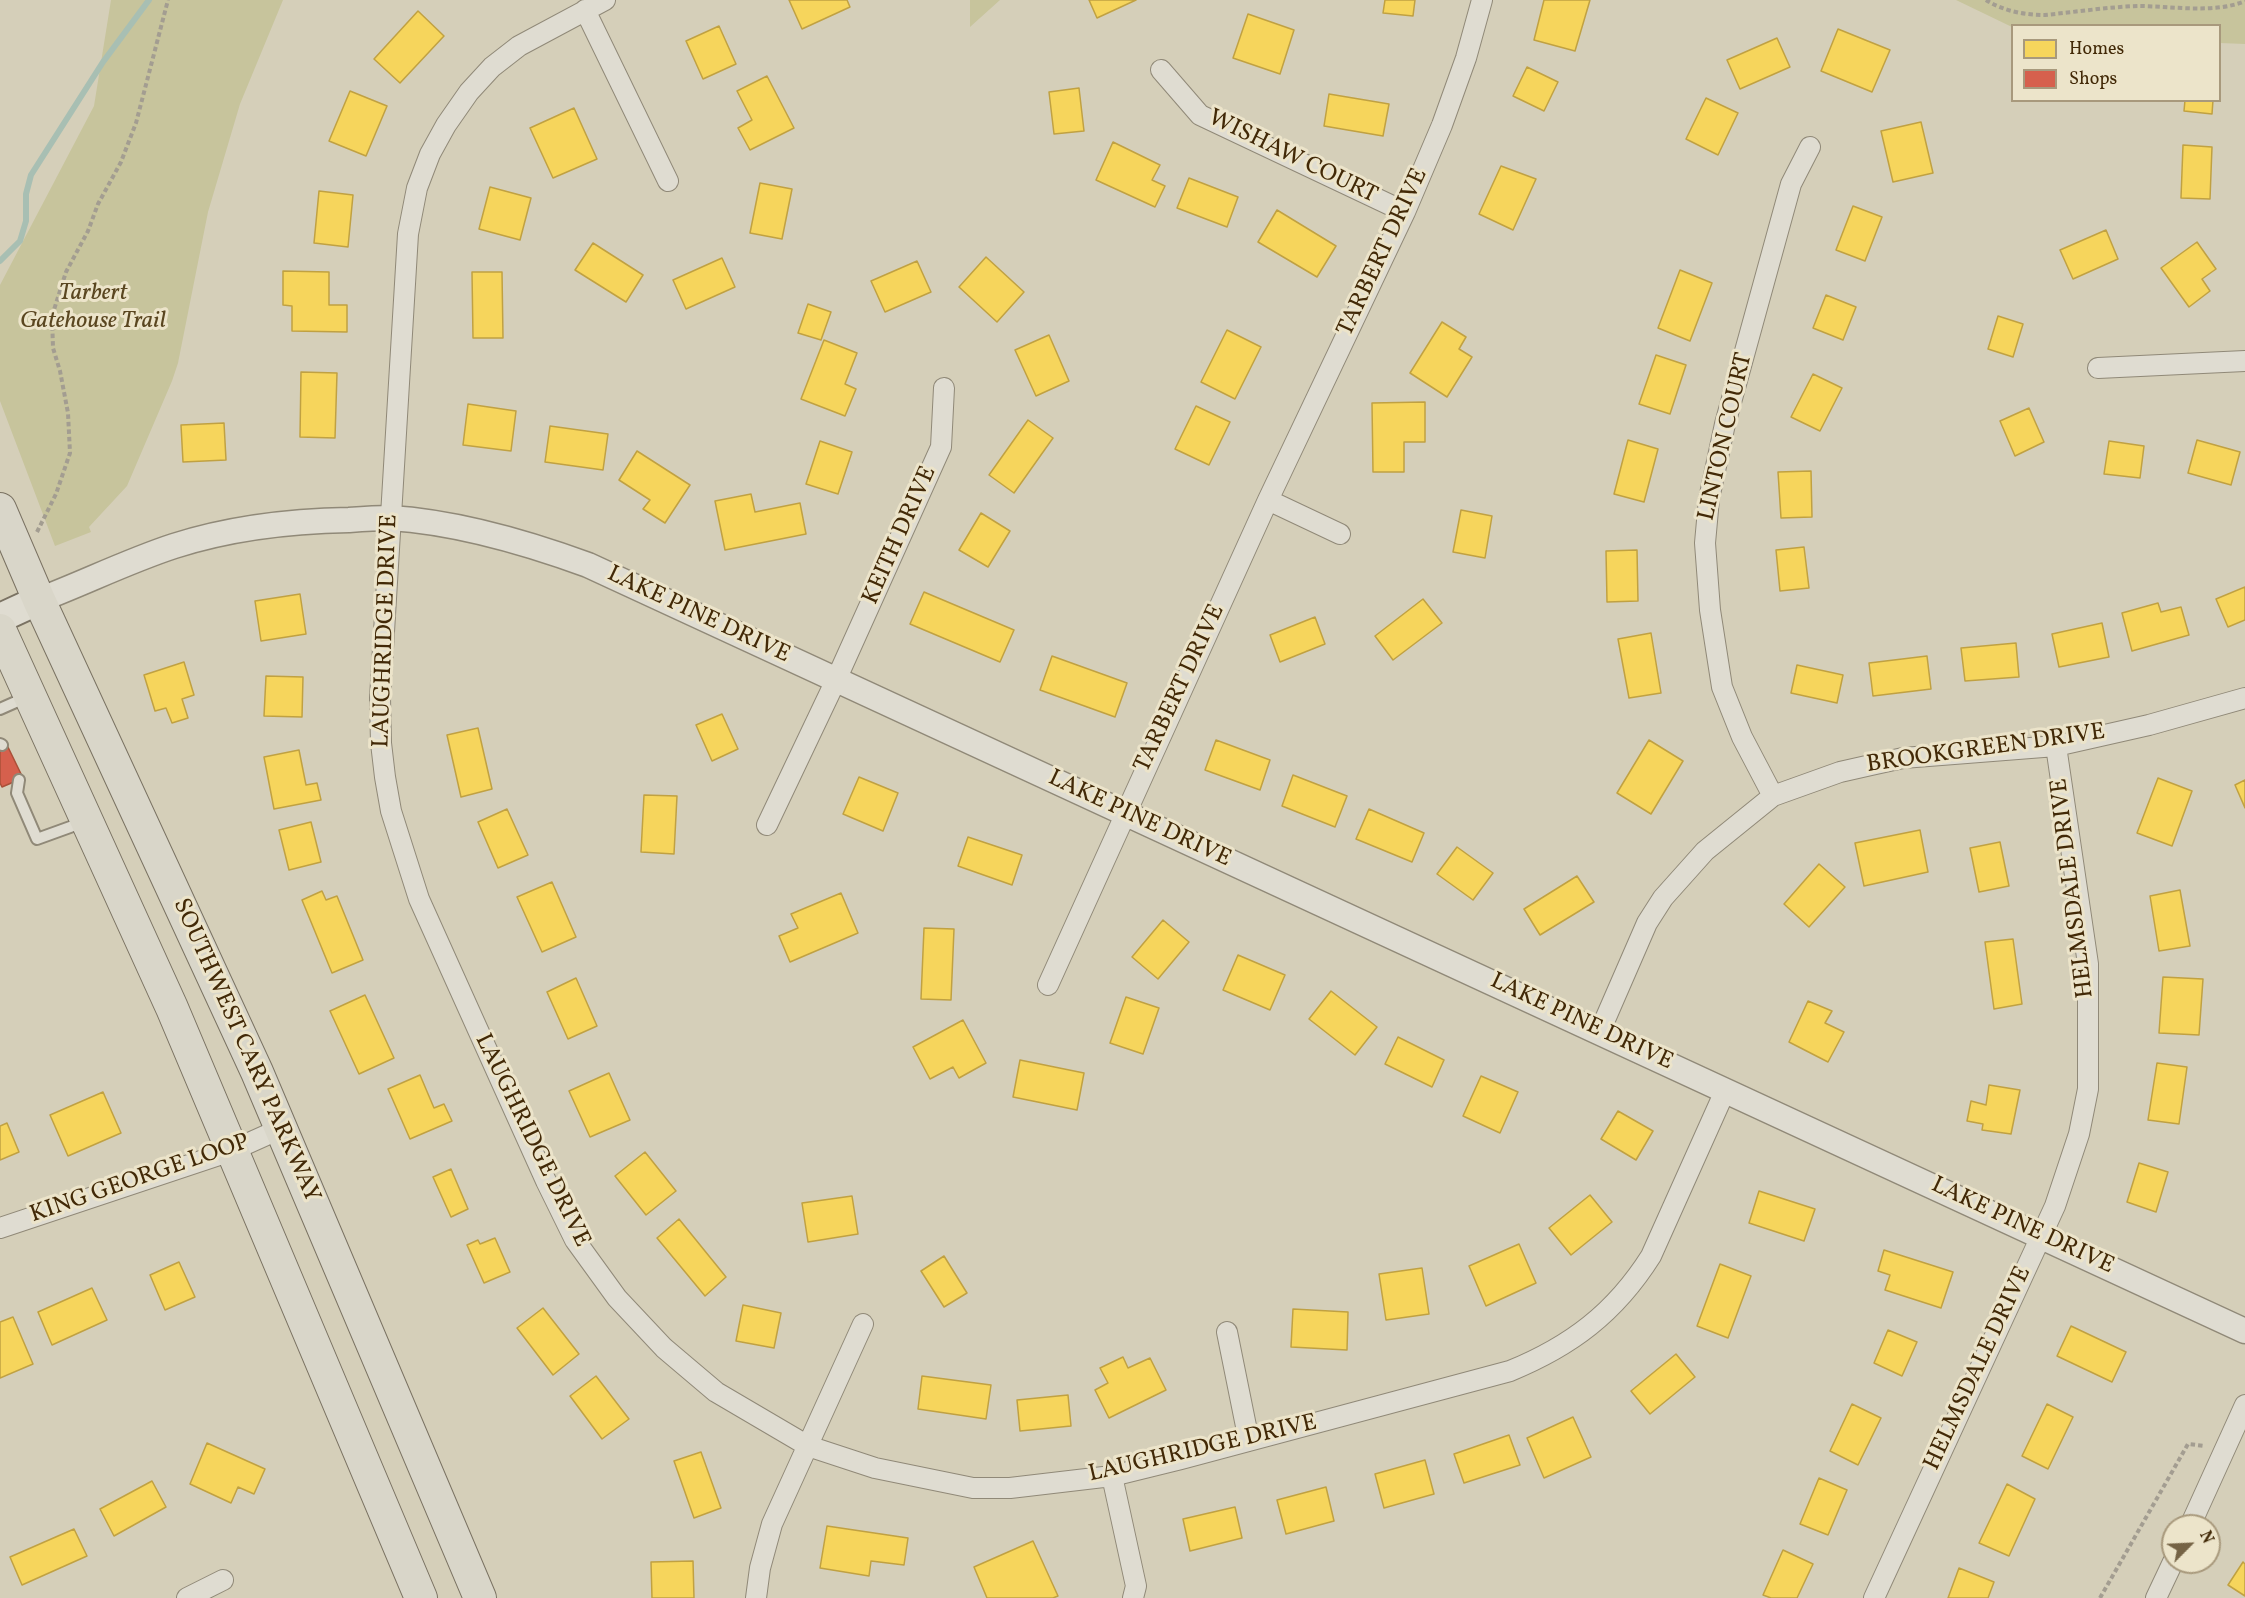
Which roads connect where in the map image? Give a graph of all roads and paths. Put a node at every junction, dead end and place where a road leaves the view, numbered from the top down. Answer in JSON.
{"nodes":[{"id":1,"x":168,"y":0,"type":"edge"},
{"id":2,"x":605,"y":0,"type":"edge"},
{"id":3,"x":1482,"y":0,"type":"edge"},
{"id":4,"x":1986,"y":0,"type":"edge"},
{"id":5,"x":2245,"y":1,"type":"edge"},
{"id":6,"x":585,"y":10,"type":"junction"},
{"id":7,"x":1161,"y":70,"type":"dead end"},
{"id":8,"x":1810,"y":147,"type":"dead end"},
{"id":9,"x":668,"y":181,"type":"dead end"},
{"id":10,"x":1405,"y":212,"type":"junction"},
{"id":11,"x":2245,"y":361,"type":"edge"},
{"id":12,"x":2098,"y":368,"type":"dead end"},
{"id":13,"x":944,"y":388,"type":"dead end"},
{"id":14,"x":1268,"y":500,"type":"junction"},
{"id":15,"x":0,"y":508,"type":"edge"},
{"id":16,"x":390,"y":519,"type":"junction"},
{"id":17,"x":37,"y":532,"type":"dead end"},
{"id":18,"x":1340,"y":534,"type":"dead end"},
{"id":19,"x":39,"y":600,"type":"junction"},
{"id":20,"x":0,"y":618,"type":"edge"},
{"id":21,"x":0,"y":630,"type":"edge"},
{"id":22,"x":836,"y":680,"type":"junction"},
{"id":23,"x":30,"y":695,"type":"junction"},
{"id":24,"x":2245,"y":698,"type":"edge"},
{"id":25,"x":0,"y":709,"type":"edge"},
{"id":26,"x":2056,"y":746,"type":"junction"},
{"id":27,"x":19,"y":780,"type":"dead end"},
{"id":28,"x":5,"y":786,"type":"dead end"},
{"id":29,"x":17,"y":793,"type":"junction"},
{"id":30,"x":1773,"y":796,"type":"junction"},
{"id":31,"x":1125,"y":813,"type":"junction"},
{"id":32,"x":87,"y":820,"type":"junction"},
{"id":33,"x":767,"y":825,"type":"dead end"},
{"id":34,"x":1048,"y":985,"type":"dead end"},
{"id":35,"x":1600,"y":1031,"type":"junction"},
{"id":36,"x":1725,"y":1091,"type":"junction"},
{"id":37,"x":280,"y":1129,"type":"junction"},
{"id":38,"x":231,"y":1150,"type":"junction"},
{"id":39,"x":0,"y":1228,"type":"edge"},
{"id":40,"x":2041,"y":1235,"type":"junction"},
{"id":41,"x":864,"y":1324,"type":"dead end"},
{"id":42,"x":2245,"y":1331,"type":"edge"},
{"id":43,"x":1227,"y":1332,"type":"dead end"},
{"id":44,"x":2245,"y":1405,"type":"edge"},
{"id":45,"x":1249,"y":1441,"type":"junction"},
{"id":46,"x":808,"y":1446,"type":"junction"},
{"id":47,"x":2226,"y":1448,"type":"junction"},
{"id":48,"x":1112,"y":1476,"type":"junction"},
{"id":49,"x":2196,"y":1514,"type":"edge"},
{"id":50,"x":2167,"y":1574,"type":"edge"},
{"id":51,"x":223,"y":1580,"type":"dead end"},
{"id":52,"x":187,"y":1598,"type":"edge"},
{"id":53,"x":421,"y":1598,"type":"edge"},
{"id":54,"x":480,"y":1598,"type":"edge"},
{"id":55,"x":756,"y":1598,"type":"edge"},
{"id":56,"x":1133,"y":1598,"type":"edge"},
{"id":57,"x":1874,"y":1598,"type":"edge"},
{"id":58,"x":2100,"y":1598,"type":"edge"},
{"id":59,"x":2156,"y":1598,"type":"edge"}],
"edges":[{"from":1,"to":17,"type":"path"},
{"from":2,"to":6,"type":"street","name":"LAUGHRIDGE DRIVE"},
{"from":3,"to":10,"type":"street","name":"TARBERT DRIVE"},
{"from":4,"to":5,"type":"path"},
{"from":6,"to":9,"type":"street"},
{"from":6,"to":16,"type":"street","name":"LAUGHRIDGE DRIVE"},
{"from":7,"to":10,"type":"street","name":"WISHAW COURT"},
{"from":8,"to":30,"type":"street","name":"LINTON COURT"},
{"from":10,"to":14,"type":"street","name":"TARBERT DRIVE"},
{"from":11,"to":12,"type":"street"},
{"from":13,"to":22,"type":"street","name":"KEITH DRIVE"},
{"from":14,"to":18,"type":"street"},
{"from":14,"to":31,"type":"street","name":"TARBERT DRIVE"},
{"from":15,"to":19,"type":"main road","name":"SOUTHWEST CARY PARKWAY"},
{"from":16,"to":19,"type":"street","name":"LAKE PINE DRIVE"},
{"from":16,"to":22,"type":"street","name":"LAKE PINE DRIVE"},
{"from":16,"to":46,"type":"street","name":"LAUGHRIDGE DRIVE"},
{"from":19,"to":20,"type":"main road","name":"LAKE PINE DRIVE"},
{"from":19,"to":37,"type":"main road","name":"SOUTHWEST CARY PARKWAY"},
{"from":21,"to":23,"type":"main road","name":"SOUTHWEST CARY PARKWAY"},
{"from":22,"to":31,"type":"street","name":"LAKE PINE DRIVE"},
{"from":22,"to":33,"type":"street","name":"KEITH DRIVE"},
{"from":23,"to":25,"type":"lane"},
{"from":23,"to":32,"type":"main road","name":"SOUTHWEST CARY PARKWAY"},
{"from":24,"to":26,"type":"street","name":"BROOKGREEN DRIVE"},
{"from":26,"to":30,"type":"street","name":"BROOKGREEN DRIVE"},
{"from":26,"to":40,"type":"street","name":"HELMSDALE DRIVE"},
{"from":27,"to":29,"type":"lane"},
{"from":28,"to":29,"type":"lane"},
{"from":29,"to":32,"type":"lane"},
{"from":30,"to":35,"type":"street","name":"BROOKGREEN DRIVE"},
{"from":31,"to":34,"type":"street","name":"TARBERT DRIVE"},
{"from":31,"to":35,"type":"street","name":"LAKE PINE DRIVE"},
{"from":32,"to":38,"type":"main road","name":"SOUTHWEST CARY PARKWAY"},
{"from":35,"to":36,"type":"street","name":"LAKE PINE DRIVE"},
{"from":36,"to":40,"type":"street","name":"LAKE PINE DRIVE"},
{"from":36,"to":45,"type":"street","name":"LAUGHRIDGE DRIVE"},
{"from":37,"to":38,"type":"street","name":"KING GEORGE LOOP"},
{"from":37,"to":54,"type":"main road","name":"SOUTHWEST CARY PARKWAY"},
{"from":38,"to":39,"type":"street","name":"KING GEORGE LOOP"},
{"from":38,"to":53,"type":"main road","name":"SOUTHWEST CARY PARKWAY"},
{"from":40,"to":42,"type":"street","name":"LAKE PINE DRIVE"},
{"from":40,"to":57,"type":"street","name":"HELMSDALE DRIVE"},
{"from":41,"to":46,"type":"street"},
{"from":43,"to":45,"type":"street"},
{"from":44,"to":47,"type":"street"},
{"from":45,"to":48,"type":"street","name":"LAUGHRIDGE DRIVE"},
{"from":46,"to":48,"type":"street","name":"LAUGHRIDGE DRIVE"},
{"from":46,"to":55,"type":"street"},
{"from":47,"to":49,"type":"street"},
{"from":47,"to":58,"type":"path"},
{"from":48,"to":56,"type":"street"},
{"from":50,"to":59,"type":"street"},
{"from":51,"to":52,"type":"street"}]}
